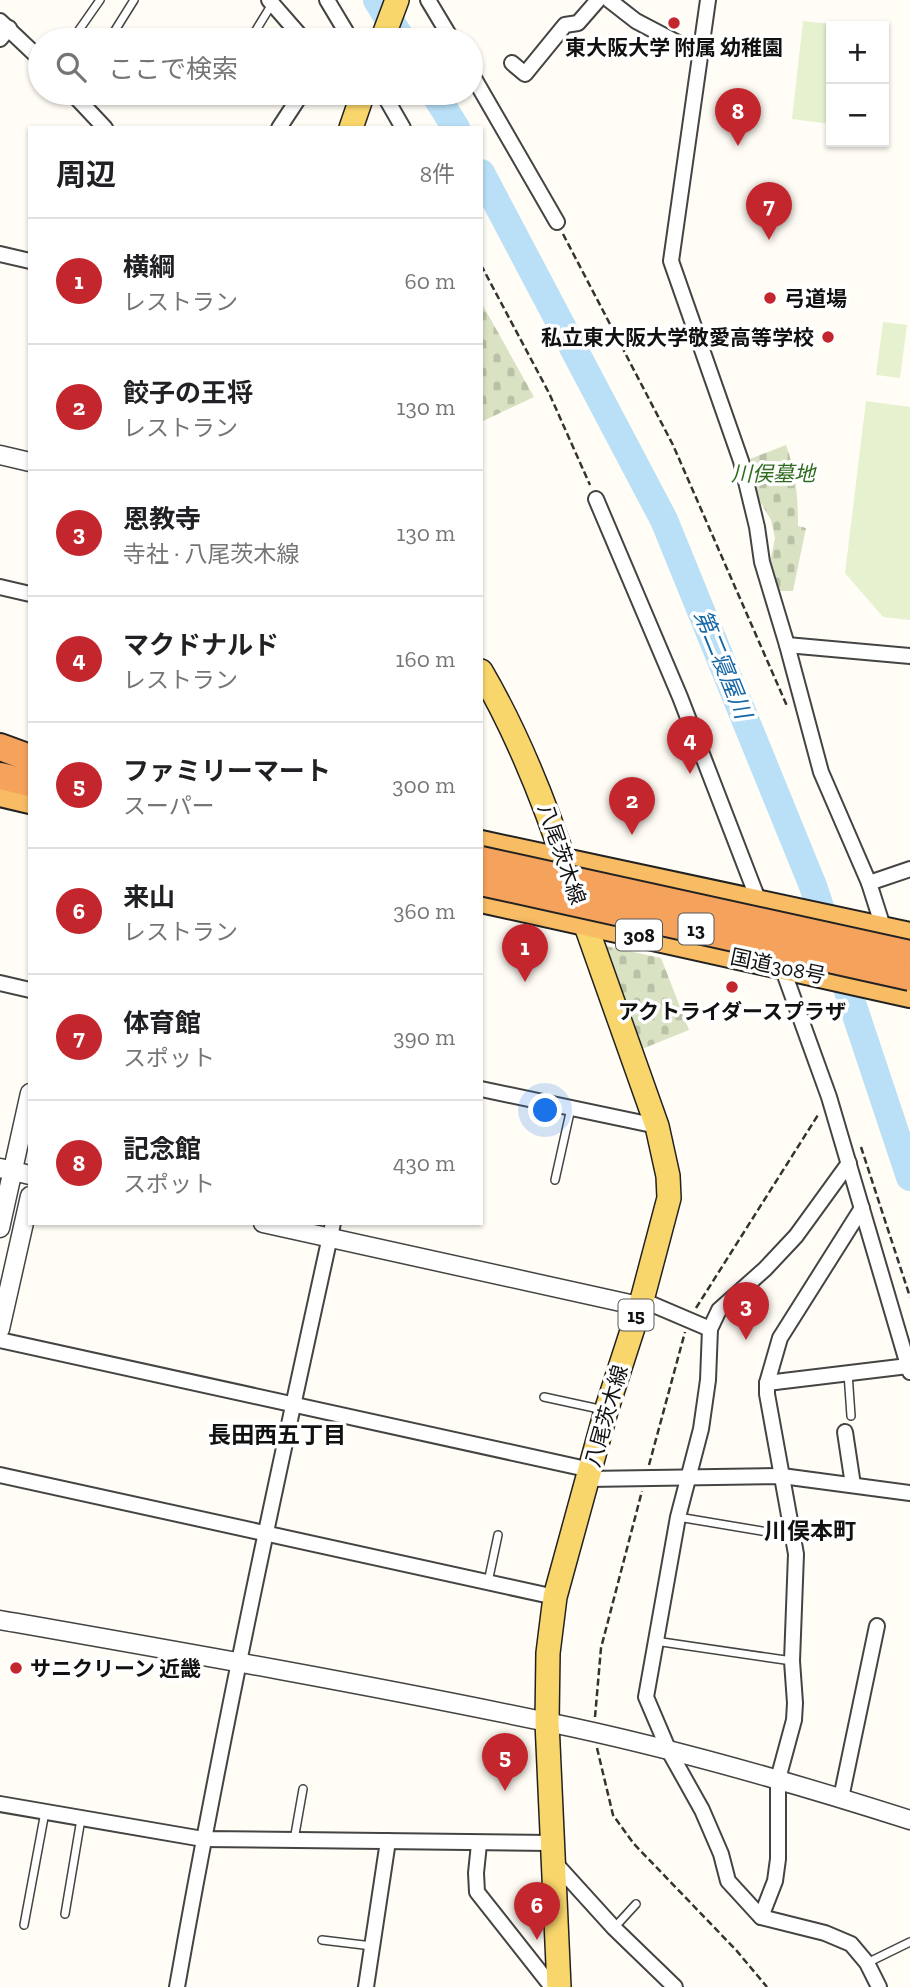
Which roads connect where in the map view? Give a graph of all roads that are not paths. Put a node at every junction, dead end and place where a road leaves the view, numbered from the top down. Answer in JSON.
{"nodes":[{"id":1,"x":100,"y":0,"type":"edge"},
{"id":2,"x":134,"y":0,"type":"edge"},
{"id":3,"x":327,"y":0,"type":"edge"},
{"id":4,"x":397,"y":0,"type":"edge"},
{"id":5,"x":429,"y":0,"type":"edge"},
{"id":6,"x":598,"y":0,"type":"edge"},
{"id":7,"x":609,"y":0,"type":"edge"},
{"id":8,"x":708,"y":0,"type":"edge"},
{"id":9,"x":270,"y":2,"type":"edge"},
{"id":10,"x":80,"y":28,"type":"edge"},
{"id":11,"x":116,"y":28,"type":"edge"},
{"id":12,"x":256,"y":28,"type":"edge"},
{"id":13,"x":293,"y":28,"type":"edge"},
{"id":14,"x":344,"y":28,"type":"edge"},
{"id":15,"x":386,"y":28,"type":"edge"},
{"id":16,"x":445,"y":28,"type":"edge"},
{"id":17,"x":3,"y":29,"type":"edge"},
{"id":18,"x":28,"y":49,"type":"edge"},
{"id":19,"x":699,"y":54,"type":"junction"},
{"id":20,"x":512,"y":63,"type":"dead end"},
{"id":21,"x":483,"y":94,"type":"edge"},
{"id":22,"x":84,"y":105,"type":"edge"},
{"id":23,"x":291,"y":105,"type":"edge"},
{"id":24,"x":359,"y":105,"type":"edge"},
{"id":25,"x":390,"y":105,"type":"edge"},
{"id":26,"x":103,"y":126,"type":"edge"},
{"id":27,"x":281,"y":126,"type":"edge"},
{"id":28,"x":352,"y":126,"type":"edge"},
{"id":29,"x":402,"y":126,"type":"edge"},
{"id":30,"x":557,"y":222,"type":"road end"},
{"id":31,"x":0,"y":254,"type":"edge"},
{"id":32,"x":28,"y":261,"type":"edge"},
{"id":33,"x":0,"y":455,"type":"edge"},
{"id":34,"x":28,"y":462,"type":"edge"},
{"id":35,"x":596,"y":499,"type":"road end"},
{"id":36,"x":0,"y":587,"type":"edge"},
{"id":37,"x":28,"y":594,"type":"edge"},
{"id":38,"x":787,"y":645,"type":"junction"},
{"id":39,"x":910,"y":656,"type":"edge"},
{"id":40,"x":483,"y":674,"type":"edge"},
{"id":41,"x":0,"y":739,"type":"edge"},
{"id":42,"x":28,"y":745,"type":"edge"},
{"id":43,"x":0,"y":747,"type":"edge"},
{"id":44,"x":0,"y":754,"type":"edge"},
{"id":45,"x":28,"y":758,"type":"edge"},
{"id":46,"x":28,"y":759,"type":"edge"},
{"id":47,"x":0,"y":776,"type":"edge"},
{"id":48,"x":28,"y":783,"type":"edge"},
{"id":49,"x":0,"y":794,"type":"edge"},
{"id":50,"x":28,"y":801,"type":"edge"},
{"id":51,"x":483,"y":843,"type":"edge"},
{"id":52,"x":483,"y":860,"type":"edge"},
{"id":53,"x":564,"y":861,"type":"junction"},
{"id":54,"x":910,"y":869,"type":"edge"},
{"id":55,"x":483,"y":882,"type":"edge"},
{"id":56,"x":869,"y":883,"type":"junction"},
{"id":57,"x":483,"y":900,"type":"edge"},
{"id":58,"x":767,"y":904,"type":"junction"},
{"id":59,"x":584,"y":923,"type":"junction"},
{"id":60,"x":877,"y":928,"type":"junction"},
{"id":61,"x":910,"y":935,"type":"edge"},
{"id":62,"x":910,"y":954,"type":"edge"},
{"id":63,"x":790,"y":968,"type":"junction"},
{"id":64,"x":0,"y":983,"type":"edge"},
{"id":65,"x":907,"y":988,"type":"edge"},
{"id":66,"x":28,"y":990,"type":"edge"},
{"id":67,"x":483,"y":1089,"type":"edge"},
{"id":68,"x":28,"y":1103,"type":"edge"},
{"id":69,"x":571,"y":1108,"type":"junction"},
{"id":70,"x":657,"y":1126,"type":"junction"},
{"id":71,"x":849,"y":1163,"type":"junction"},
{"id":72,"x":14,"y":1171,"type":"edge"},
{"id":73,"x":555,"y":1180,"type":"dead end"},
{"id":74,"x":28,"y":1205,"type":"edge"},
{"id":75,"x":862,"y":1208,"type":"junction"},
{"id":76,"x":283,"y":1225,"type":"edge"},
{"id":77,"x":0,"y":1228,"type":"edge"},
{"id":78,"x":332,"y":1230,"type":"edge"},
{"id":79,"x":641,"y":1303,"type":"junction"},
{"id":80,"x":0,"y":1329,"type":"edge"},
{"id":81,"x":710,"y":1329,"type":"junction"},
{"id":82,"x":0,"y":1340,"type":"edge"},
{"id":83,"x":909,"y":1369,"type":"edge"},
{"id":84,"x":848,"y":1373,"type":"junction"},
{"id":85,"x":767,"y":1383,"type":"junction"},
{"id":86,"x":544,"y":1397,"type":"dead end"},
{"id":87,"x":294,"y":1404,"type":"junction"},
{"id":88,"x":606,"y":1410,"type":"junction"},
{"id":89,"x":851,"y":1416,"type":"dead end"},
{"id":90,"x":845,"y":1433,"type":"dead end"},
{"id":91,"x":590,"y":1474,"type":"junction"},
{"id":92,"x":0,"y":1475,"type":"edge"},
{"id":93,"x":782,"y":1476,"type":"junction"},
{"id":94,"x":689,"y":1477,"type":"junction"},
{"id":95,"x":853,"y":1485,"type":"junction"},
{"id":96,"x":910,"y":1493,"type":"edge"},
{"id":97,"x":678,"y":1517,"type":"junction"},
{"id":98,"x":266,"y":1532,"type":"junction"},
{"id":99,"x":498,"y":1535,"type":"dead end"},
{"id":100,"x":793,"y":1536,"type":"junction"},
{"id":101,"x":488,"y":1582,"type":"junction"},
{"id":102,"x":555,"y":1597,"type":"junction"},
{"id":103,"x":0,"y":1620,"type":"edge"},
{"id":104,"x":877,"y":1626,"type":"dead end"},
{"id":105,"x":655,"y":1641,"type":"junction"},
{"id":106,"x":792,"y":1661,"type":"junction"},
{"id":107,"x":238,"y":1662,"type":"junction"},
{"id":108,"x":547,"y":1722,"type":"junction"},
{"id":109,"x":670,"y":1751,"type":"junction"},
{"id":110,"x":778,"y":1779,"type":"junction"},
{"id":111,"x":303,"y":1789,"type":"dead end"},
{"id":112,"x":841,"y":1798,"type":"junction"},
{"id":113,"x":0,"y":1804,"type":"edge"},
{"id":114,"x":45,"y":1812,"type":"junction"},
{"id":115,"x":81,"y":1819,"type":"junction"},
{"id":116,"x":910,"y":1819,"type":"edge"},
{"id":117,"x":203,"y":1839,"type":"junction"},
{"id":118,"x":294,"y":1840,"type":"junction"},
{"id":119,"x":388,"y":1841,"type":"junction"},
{"id":120,"x":479,"y":1844,"type":"junction"},
{"id":121,"x":553,"y":1853,"type":"junction"},
{"id":122,"x":636,"y":1904,"type":"dead end"},
{"id":123,"x":65,"y":1914,"type":"dead end"},
{"id":124,"x":761,"y":1917,"type":"junction"},
{"id":125,"x":24,"y":1925,"type":"dead end"},
{"id":126,"x":614,"y":1928,"type":"junction"},
{"id":127,"x":322,"y":1940,"type":"dead end"},
{"id":128,"x":910,"y":1942,"type":"edge"},
{"id":129,"x":372,"y":1946,"type":"junction"},
{"id":130,"x":867,"y":1963,"type":"junction"},
{"id":131,"x":177,"y":1987,"type":"edge"},
{"id":132,"x":366,"y":1987,"type":"edge"},
{"id":133,"x":552,"y":1987,"type":"edge"},
{"id":134,"x":559,"y":1987,"type":"edge"},
{"id":135,"x":675,"y":1987,"type":"edge"},
{"id":136,"x":879,"y":1987,"type":"edge"}],
"edges":[{"from":1,"to":10,"type":"lane"},
{"from":2,"to":11,"type":"lane"},
{"from":3,"to":14,"type":"street"},
{"from":4,"to":15,"type":"main road"},
{"from":5,"to":16,"type":"street"},
{"from":6,"to":20,"type":"street"},
{"from":7,"to":19,"type":"street"},
{"from":8,"to":19,"type":"street"},
{"from":9,"to":12,"type":"lane"},
{"from":9,"to":13,"type":"street"},
{"from":17,"to":18,"type":"street"},
{"from":19,"to":38,"type":"street"},
{"from":21,"to":30,"type":"street"},
{"from":22,"to":26,"type":"street"},
{"from":23,"to":27,"type":"street"},
{"from":24,"to":28,"type":"main road"},
{"from":25,"to":29,"type":"street"},
{"from":31,"to":32,"type":"street"},
{"from":33,"to":34,"type":"street"},
{"from":35,"to":58,"type":"street"},
{"from":36,"to":37,"type":"street"},
{"from":38,"to":39,"type":"street"},
{"from":38,"to":56,"type":"street"},
{"from":40,"to":53,"type":"main road","name":"八尾茨木線","number":"15"},
{"from":41,"to":42,"type":"highway"},
{"from":43,"to":45,"type":"highway"},
{"from":44,"to":46,"type":"highway"},
{"from":47,"to":48,"type":"highway"},
{"from":49,"to":50,"type":"highway"},
{"from":51,"to":53,"type":"highway"},
{"from":52,"to":62,"type":"highway","number":"13","bridge":true},
{"from":53,"to":58,"type":"highway"},
{"from":53,"to":59,"type":"main road","name":"八尾茨木線","number":"15"},
{"from":54,"to":56,"type":"street"},
{"from":55,"to":65,"type":"highway","number":"13","bridge":true},
{"from":56,"to":60,"type":"street"},
{"from":57,"to":59,"type":"highway","name":"国道308号","number":"308"},
{"from":58,"to":60,"type":"highway"},
{"from":59,"to":63,"type":"highway","name":"国道308号","number":"308"},
{"from":59,"to":70,"type":"main road","name":"八尾茨木線","number":"15"},
{"from":60,"to":61,"type":"highway"},
{"from":63,"to":65,"type":"highway","name":"国道308号","number":"308"},
{"from":63,"to":71,"type":"street"},
{"from":64,"to":66,"type":"street"},
{"from":67,"to":69,"type":"street"},
{"from":68,"to":72,"type":"street"},
{"from":69,"to":70,"type":"street"},
{"from":69,"to":73,"type":"lane"},
{"from":70,"to":79,"type":"main road","name":"八尾茨木線","number":"15"},
{"from":71,"to":75,"type":"street"},
{"from":71,"to":81,"type":"street"},
{"from":72,"to":77,"type":"street"},
{"from":74,"to":80,"type":"street"},
{"from":75,"to":83,"type":"street"},
{"from":75,"to":85,"type":"street"},
{"from":76,"to":78,"type":"street"},
{"from":78,"to":79,"type":"street"},
{"from":78,"to":87,"type":"street"},
{"from":79,"to":81,"type":"street"},
{"from":79,"to":88,"type":"main road","name":"八尾茨木線","number":"15"},
{"from":81,"to":94,"type":"street"},
{"from":82,"to":87,"type":"street"},
{"from":83,"to":84,"type":"street"},
{"from":84,"to":85,"type":"street"},
{"from":84,"to":89,"type":"lane"},
{"from":85,"to":93,"type":"street"},
{"from":86,"to":88,"type":"lane"},
{"from":87,"to":91,"type":"street"},
{"from":87,"to":98,"type":"street"},
{"from":88,"to":91,"type":"main road","name":"八尾茨木線","number":"15"},
{"from":90,"to":95,"type":"street"},
{"from":91,"to":94,"type":"street"},
{"from":91,"to":102,"type":"main road","name":"八尾茨木線","number":"15"},
{"from":92,"to":98,"type":"street"},
{"from":93,"to":94,"type":"street"},
{"from":93,"to":95,"type":"street"},
{"from":93,"to":100,"type":"street"},
{"from":94,"to":97,"type":"street"},
{"from":95,"to":96,"type":"street"},
{"from":97,"to":100,"type":"lane"},
{"from":97,"to":105,"type":"street"},
{"from":98,"to":101,"type":"street"},
{"from":98,"to":107,"type":"street"},
{"from":99,"to":101,"type":"lane"},
{"from":100,"to":106,"type":"street"},
{"from":101,"to":102,"type":"street"},
{"from":102,"to":108,"type":"main road","name":"八尾茨木線","number":"15"},
{"from":103,"to":107,"type":"street"},
{"from":104,"to":112,"type":"street"},
{"from":105,"to":106,"type":"lane"},
{"from":105,"to":109,"type":"street"},
{"from":106,"to":110,"type":"street"},
{"from":107,"to":108,"type":"street"},
{"from":107,"to":117,"type":"street"},
{"from":108,"to":109,"type":"street"},
{"from":108,"to":121,"type":"main road","name":"八尾茨木線","number":"15"},
{"from":109,"to":110,"type":"street"},
{"from":109,"to":124,"type":"street"},
{"from":110,"to":112,"type":"street"},
{"from":110,"to":124,"type":"street"},
{"from":111,"to":118,"type":"lane"},
{"from":112,"to":116,"type":"street"},
{"from":113,"to":114,"type":"street"},
{"from":114,"to":115,"type":"street"},
{"from":114,"to":125,"type":"lane"},
{"from":115,"to":117,"type":"street"},
{"from":115,"to":123,"type":"lane"},
{"from":117,"to":118,"type":"street"},
{"from":117,"to":131,"type":"street"},
{"from":118,"to":119,"type":"street"},
{"from":119,"to":120,"type":"street"},
{"from":119,"to":129,"type":"street"},
{"from":120,"to":121,"type":"street"},
{"from":120,"to":133,"type":"street"},
{"from":121,"to":126,"type":"street"},
{"from":121,"to":134,"type":"main road","name":"八尾茨木線","number":"15"},
{"from":122,"to":126,"type":"lane"},
{"from":124,"to":130,"type":"street"},
{"from":126,"to":135,"type":"street"},
{"from":127,"to":129,"type":"lane"},
{"from":128,"to":130,"type":"lane"},
{"from":129,"to":132,"type":"street"},
{"from":130,"to":136,"type":"street"}]}
